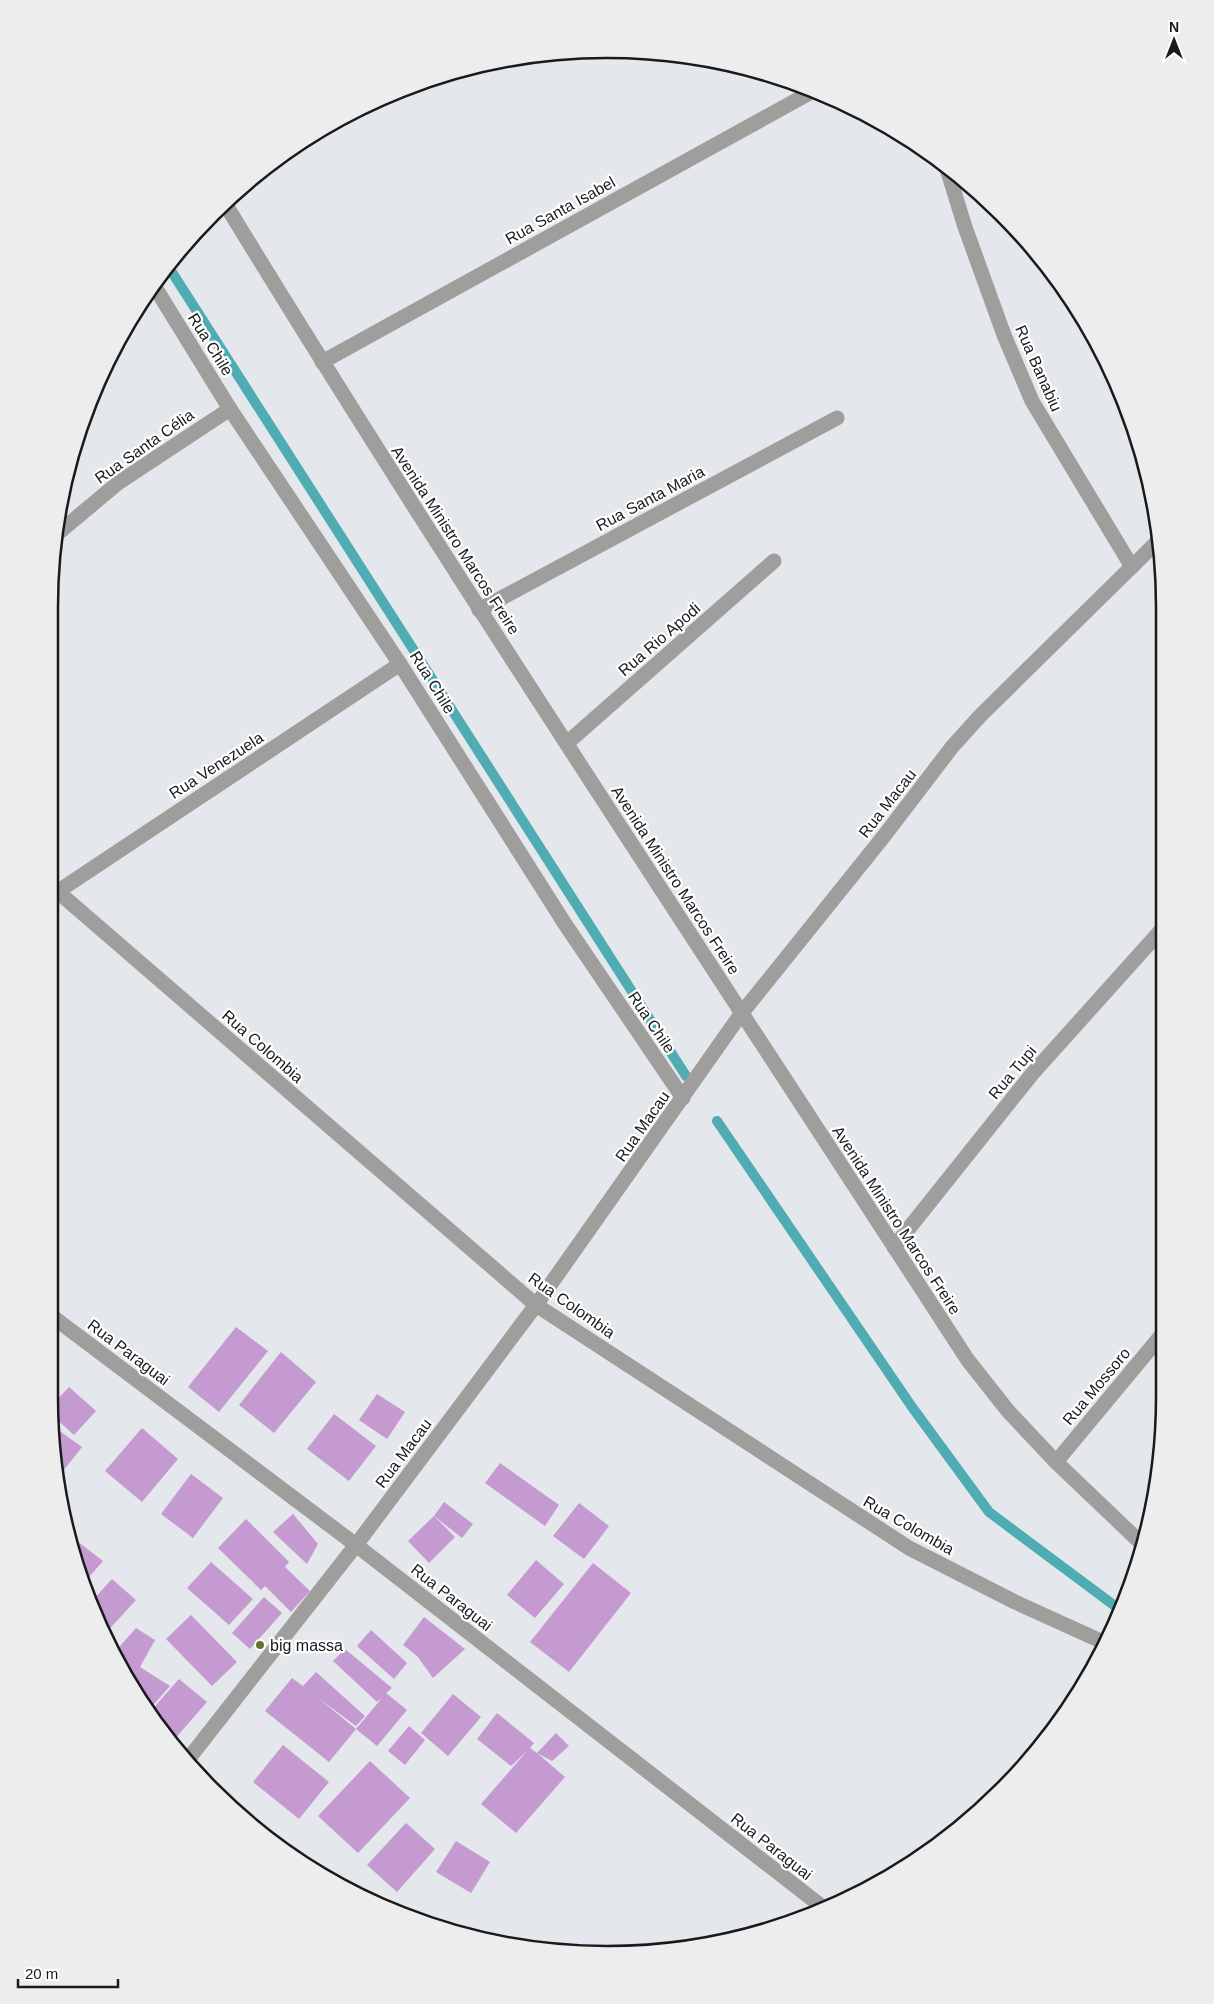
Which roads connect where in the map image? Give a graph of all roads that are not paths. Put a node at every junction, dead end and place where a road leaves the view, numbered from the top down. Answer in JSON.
{"nodes":[{"id":1,"x":806,"y":95,"type":"edge"},
{"id":2,"x":950,"y":178,"type":"edge"},
{"id":3,"x":228,"y":209,"type":"edge"},
{"id":4,"x":157,"y":291,"type":"edge"},
{"id":5,"x":322,"y":362,"type":"junction"},
{"id":6,"x":230,"y":409,"type":"junction"},
{"id":7,"x":837,"y":418,"type":"dead end"},
{"id":8,"x":63,"y":529,"type":"edge"},
{"id":9,"x":1153,"y":546,"type":"edge"},
{"id":10,"x":774,"y":561,"type":"dead end"},
{"id":11,"x":1132,"y":567,"type":"junction"},
{"id":12,"x":479,"y":610,"type":"junction"},
{"id":13,"x":400,"y":664,"type":"junction"},
{"id":14,"x":566,"y":743,"type":"junction"},
{"id":15,"x":58,"y":890,"type":"edge"},
{"id":16,"x":58,"y":896,"type":"edge"},
{"id":17,"x":1156,"y":936,"type":"edge"},
{"id":18,"x":742,"y":1014,"type":"junction"},
{"id":19,"x":683,"y":1098,"type":"junction"},
{"id":20,"x":894,"y":1247,"type":"junction"},
{"id":21,"x":536,"y":1305,"type":"junction"},
{"id":22,"x":58,"y":1321,"type":"edge"},
{"id":23,"x":1156,"y":1342,"type":"edge"},
{"id":24,"x":1056,"y":1462,"type":"junction"},
{"id":25,"x":1138,"y":1540,"type":"edge"},
{"id":26,"x":356,"y":1545,"type":"junction"},
{"id":27,"x":1100,"y":1641,"type":"edge"},
{"id":28,"x":191,"y":1756,"type":"edge"},
{"id":29,"x":818,"y":1905,"type":"edge"}],
"edges":[{"from":1,"to":5,"type":"street","name":"Rua Santa Isabel"},
{"from":2,"to":11,"type":"street","name":"Rua Banabiu"},
{"from":3,"to":5,"type":"street","name":"Avenida Ministro Marcos Freire"},
{"from":4,"to":6,"type":"street","name":"Rua Chile"},
{"from":5,"to":12,"type":"street","name":"Avenida Ministro Marcos Freire"},
{"from":6,"to":8,"type":"street","name":"Rua Santa Célia"},
{"from":6,"to":13,"type":"street","name":"Rua Chile"},
{"from":7,"to":12,"type":"street","name":"Rua Santa Maria"},
{"from":9,"to":11,"type":"street","name":"Rua Macau"},
{"from":10,"to":14,"type":"street","name":"Rua Rio Apodi"},
{"from":11,"to":18,"type":"street","name":"Rua Macau"},
{"from":12,"to":14,"type":"street","name":"Avenida Ministro Marcos Freire"},
{"from":13,"to":15,"type":"street","name":"Rua Venezuela"},
{"from":13,"to":19,"type":"street","name":"Rua Chile"},
{"from":14,"to":18,"type":"street","name":"Avenida Ministro Marcos Freire"},
{"from":16,"to":21,"type":"street","name":"Rua Colombia"},
{"from":17,"to":20,"type":"street","name":"Rua Tupi"},
{"from":18,"to":19,"type":"street","name":"Rua Macau"},
{"from":18,"to":20,"type":"street","name":"Avenida Ministro Marcos Freire"},
{"from":19,"to":21,"type":"street","name":"Rua Macau"},
{"from":20,"to":24,"type":"street","name":"Avenida Ministro Marcos Freire"},
{"from":21,"to":26,"type":"street","name":"Rua Macau"},
{"from":21,"to":27,"type":"street","name":"Rua Colombia"},
{"from":22,"to":26,"type":"street","name":"Rua Paraguai"},
{"from":23,"to":24,"type":"street","name":"Rua Mossoro"},
{"from":24,"to":25,"type":"street","name":"Avenida Ministro Marcos Freire"},
{"from":26,"to":28,"type":"street","name":"Rua Macau"},
{"from":26,"to":29,"type":"street","name":"Rua Paraguai"}]}
